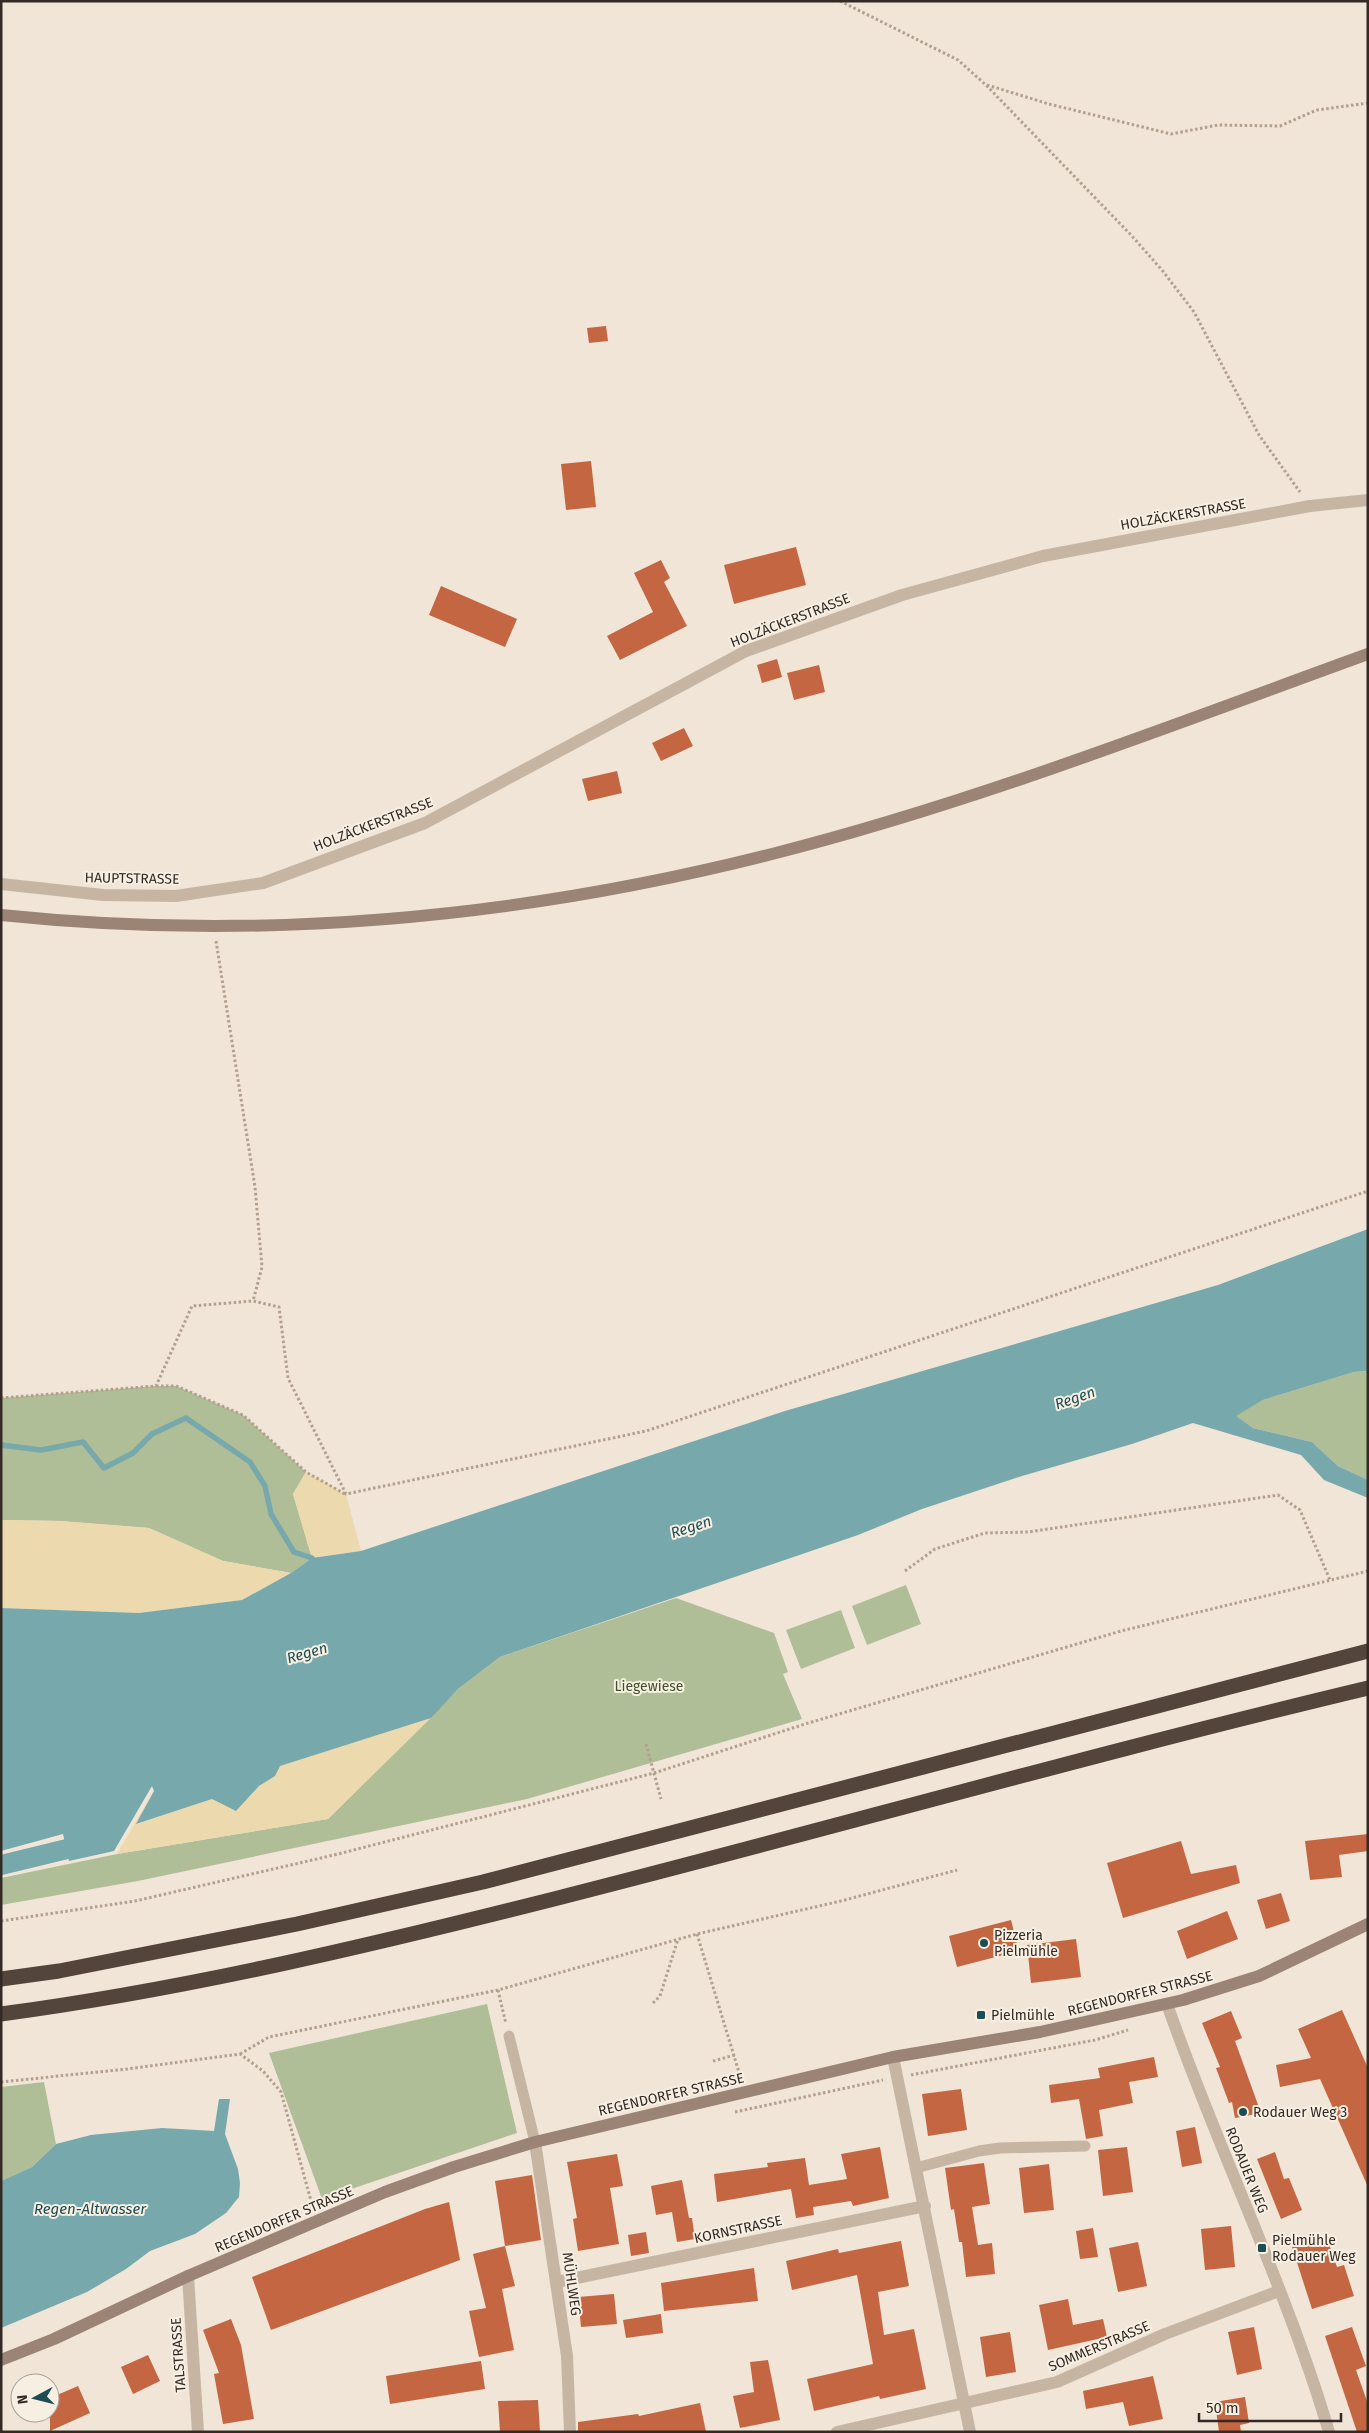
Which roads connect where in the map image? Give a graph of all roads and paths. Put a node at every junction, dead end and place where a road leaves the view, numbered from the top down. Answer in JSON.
{"nodes":[{"id":1,"x":840,"y":1,"type":"edge"},
{"id":2,"x":986,"y":85,"type":"junction"},
{"id":3,"x":1368,"y":102,"type":"edge"},
{"id":4,"x":1368,"y":500,"type":"edge"},
{"id":5,"x":1310,"y":506,"type":"junction"},
{"id":6,"x":1368,"y":654,"type":"edge"},
{"id":7,"x":263,"y":883,"type":"joint"},
{"id":8,"x":1,"y":884,"type":"edge"},
{"id":9,"x":1,"y":916,"type":"edge"},
{"id":10,"x":211,"y":926,"type":"junction"},
{"id":11,"x":1368,"y":1191,"type":"edge"},
{"id":12,"x":253,"y":1301,"type":"junction"},
{"id":13,"x":156,"y":1386,"type":"junction"},
{"id":14,"x":1,"y":1398,"type":"edge"},
{"id":15,"x":346,"y":1494,"type":"junction"},
{"id":16,"x":905,"y":1571,"type":"dead end"},
{"id":17,"x":1368,"y":1571,"type":"edge"},
{"id":18,"x":1330,"y":1580,"type":"junction"},
{"id":19,"x":1368,"y":1651,"type":"edge"},
{"id":20,"x":1368,"y":1688,"type":"edge"},
{"id":21,"x":646,"y":1744,"type":"dead end"},
{"id":22,"x":654,"y":1773,"type":"junction"},
{"id":23,"x":661,"y":1799,"type":"dead end"},
{"id":24,"x":957,"y":1870,"type":"dead end"},
{"id":25,"x":1,"y":1921,"type":"edge"},
{"id":26,"x":1368,"y":1924,"type":"edge"},
{"id":27,"x":697,"y":1934,"type":"junction"},
{"id":28,"x":679,"y":1939,"type":"junction"},
{"id":29,"x":1,"y":1979,"type":"edge"},
{"id":30,"x":498,"y":1990,"type":"junction"},
{"id":31,"x":653,"y":2002,"type":"dead end"},
{"id":32,"x":1167,"y":2004,"type":"junction"},
{"id":33,"x":1,"y":2014,"type":"edge"},
{"id":34,"x":1133,"y":2029,"type":"dead end"},
{"id":35,"x":509,"y":2036,"type":"joint"},
{"id":36,"x":240,"y":2054,"type":"junction"},
{"id":37,"x":735,"y":2055,"type":"junction"},
{"id":38,"x":893,"y":2057,"type":"junction"},
{"id":39,"x":713,"y":2061,"type":"dead end"},
{"id":40,"x":898,"y":2077,"type":"junction"},
{"id":41,"x":1,"y":2082,"type":"edge"},
{"id":42,"x":744,"y":2092,"type":"junction"},
{"id":43,"x":734,"y":2113,"type":"dead end"},
{"id":44,"x":535,"y":2142,"type":"junction"},
{"id":45,"x":1085,"y":2146,"type":"dead end"},
{"id":46,"x":916,"y":2168,"type":"junction"},
{"id":47,"x":925,"y":2206,"type":"junction"},
{"id":48,"x":317,"y":2221,"type":"junction"},
{"id":49,"x":188,"y":2276,"type":"junction"},
{"id":50,"x":557,"y":2282,"type":"junction"},
{"id":51,"x":1279,"y":2291,"type":"junction"},
{"id":52,"x":1,"y":2360,"type":"edge"},
{"id":53,"x":964,"y":2404,"type":"junction"},
{"id":54,"x":198,"y":2432,"type":"edge"},
{"id":55,"x":570,"y":2432,"type":"edge"},
{"id":56,"x":837,"y":2432,"type":"edge"},
{"id":57,"x":970,"y":2432,"type":"edge"},
{"id":58,"x":1329,"y":2432,"type":"edge"}],
"edges":[{"from":1,"to":2,"type":"path"},
{"from":2,"to":3,"type":"path"},
{"from":2,"to":5,"type":"path"},
{"from":4,"to":5,"type":"street","name":"HOLZÄCKERSTRASSE"},
{"from":5,"to":7,"type":"street","name":"HOLZÄCKERSTRASSE"},
{"from":6,"to":10,"type":"street"},
{"from":7,"to":8,"type":"street","name":"HAUPTSTRASSE"},
{"from":9,"to":10,"type":"street"},
{"from":10,"to":12,"type":"path"},
{"from":11,"to":15,"type":"path"},
{"from":12,"to":13,"type":"path"},
{"from":12,"to":15,"type":"path"},
{"from":13,"to":14,"type":"path"},
{"from":13,"to":15,"type":"path"},
{"from":16,"to":18,"type":"path"},
{"from":17,"to":18,"type":"path"},
{"from":18,"to":22,"type":"path"},
{"from":19,"to":29,"type":"highway"},
{"from":20,"to":33,"type":"highway"},
{"from":21,"to":22,"type":"path"},
{"from":22,"to":23,"type":"path"},
{"from":22,"to":25,"type":"path"},
{"from":24,"to":27,"type":"path"},
{"from":26,"to":32,"type":"street","name":"REGENDORFER STRASSE"},
{"from":27,"to":28,"type":"path"},
{"from":27,"to":37,"type":"path"},
{"from":28,"to":30,"type":"path"},
{"from":28,"to":31,"type":"path"},
{"from":30,"to":35,"type":"path"},
{"from":30,"to":36,"type":"path"},
{"from":32,"to":38,"type":"street","name":"REGENDORFER STRASSE"},
{"from":32,"to":51,"type":"street","name":"RODAUER WEG"},
{"from":34,"to":40,"type":"path"},
{"from":35,"to":44,"type":"lane"},
{"from":36,"to":41,"type":"path"},
{"from":36,"to":48,"type":"path"},
{"from":37,"to":39,"type":"path"},
{"from":37,"to":42,"type":"path"},
{"from":38,"to":40,"type":"street"},
{"from":38,"to":42,"type":"street","name":"REGENDORFER STRASSE"},
{"from":40,"to":43,"type":"path"},
{"from":40,"to":46,"type":"street"},
{"from":42,"to":44,"type":"street","name":"REGENDORFER STRASSE"},
{"from":44,"to":48,"type":"street","name":"REGENDORFER STRASSE"},
{"from":44,"to":50,"type":"street","name":"MÜHLWEG"},
{"from":45,"to":46,"type":"lane"},
{"from":46,"to":47,"type":"street"},
{"from":47,"to":50,"type":"street","name":"KORNSTRASSE"},
{"from":47,"to":53,"type":"street"},
{"from":48,"to":49,"type":"street","name":"REGENDORFER STRASSE"},
{"from":49,"to":52,"type":"street","name":"REGENDORFER STRASSE"},
{"from":49,"to":54,"type":"street","name":"TALSTRASSE"},
{"from":50,"to":55,"type":"street","name":"MÜHLWEG"},
{"from":51,"to":53,"type":"street","name":"SOMMERSTRASSE"},
{"from":51,"to":58,"type":"street","name":"RODAUER WEG"},
{"from":53,"to":56,"type":"street","name":"SOMMERSTRASSE"},
{"from":53,"to":57,"type":"street"}]}
